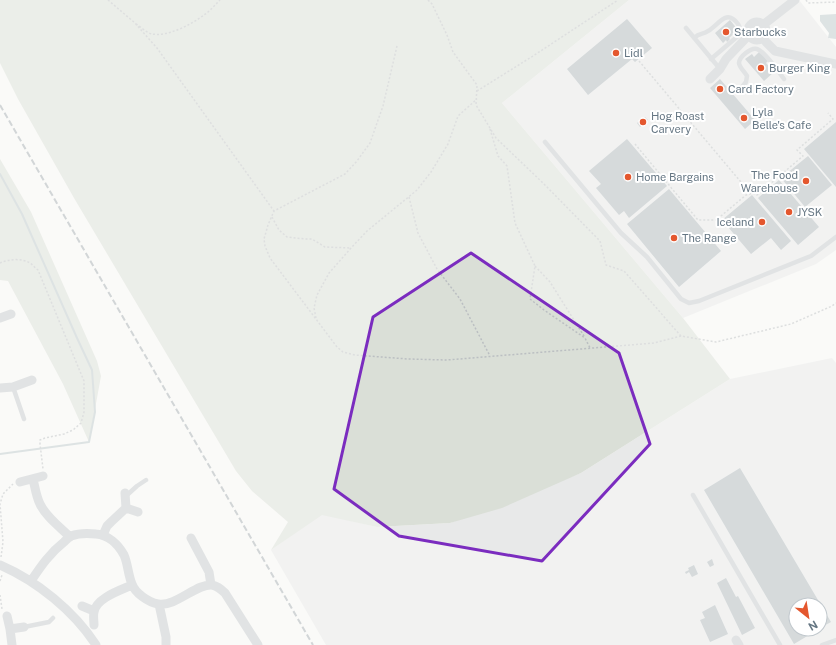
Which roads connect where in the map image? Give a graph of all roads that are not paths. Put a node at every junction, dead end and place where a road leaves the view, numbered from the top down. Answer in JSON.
{"nodes":[{"id":1,"x":795,"y":0,"type":"edge"},
{"id":2,"x":763,"y":25,"type":"junction"},
{"id":3,"x":686,"y":28,"type":"dead end"},
{"id":4,"x":749,"y":35,"type":"junction"},
{"id":5,"x":763,"y":37,"type":"junction"},
{"id":6,"x":694,"y":38,"type":"junction"},
{"id":7,"x":711,"y":59,"type":"junction"},
{"id":8,"x":836,"y":64,"type":"edge"},
{"id":9,"x":720,"y":69,"type":"junction"},
{"id":10,"x":710,"y":79,"type":"dead end"},
{"id":11,"x":784,"y":79,"type":"dead end"},
{"id":12,"x":739,"y":91,"type":"dead end"},
{"id":13,"x":546,"y":142,"type":"dead end"},
{"id":14,"x":836,"y":237,"type":"edge"},
{"id":15,"x":11,"y":314,"type":"dead end"},
{"id":16,"x":0,"y":318,"type":"edge"},
{"id":17,"x":32,"y":380,"type":"dead end"},
{"id":18,"x":13,"y":387,"type":"junction"},
{"id":19,"x":0,"y":388,"type":"edge"},
{"id":20,"x":24,"y":419,"type":"dead end"},
{"id":21,"x":43,"y":476,"type":"road end"},
{"id":22,"x":33,"y":479,"type":"junction"},
{"id":23,"x":146,"y":480,"type":"dead end"},
{"id":24,"x":20,"y":482,"type":"road end"},
{"id":25,"x":125,"y":494,"type":"joint"},
{"id":26,"x":693,"y":494,"type":"dead end"},
{"id":27,"x":126,"y":508,"type":"junction"},
{"id":28,"x":138,"y":512,"type":"dead end"},
{"id":29,"x":103,"y":535,"type":"junction"},
{"id":30,"x":70,"y":537,"type":"junction"},
{"id":31,"x":191,"y":538,"type":"dead end"},
{"id":32,"x":0,"y":565,"type":"edge"},
{"id":33,"x":31,"y":581,"type":"junction"},
{"id":34,"x":132,"y":585,"type":"junction"},
{"id":35,"x":211,"y":585,"type":"junction"},
{"id":36,"x":159,"y":604,"type":"junction"},
{"id":37,"x":82,"y":606,"type":"dead end"},
{"id":38,"x":94,"y":611,"type":"junction"},
{"id":39,"x":5,"y":614,"type":"road end"},
{"id":40,"x":53,"y":618,"type":"dead end"},
{"id":41,"x":94,"y":625,"type":"dead end"},
{"id":42,"x":24,"y":627,"type":"joint"},
{"id":43,"x":10,"y":629,"type":"junction"},
{"id":44,"x":836,"y":640,"type":"edge"},
{"id":45,"x":12,"y":645,"type":"edge"},
{"id":46,"x":96,"y":645,"type":"edge"},
{"id":47,"x":166,"y":645,"type":"edge"},
{"id":48,"x":258,"y":645,"type":"edge"},
{"id":49,"x":780,"y":645,"type":"edge"},
{"id":50,"x":822,"y":645,"type":"edge"}],
"edges":[{"from":1,"to":2,"type":"street"},
{"from":2,"to":4,"type":"street"},
{"from":2,"to":5,"type":"street"},
{"from":3,"to":6,"type":"lane"},
{"from":4,"to":5,"type":"street"},
{"from":4,"to":9,"type":"street"},
{"from":5,"to":8,"type":"street"},
{"from":6,"to":7,"type":"lane"},
{"from":6,"to":7,"type":"lane"},
{"from":7,"to":9,"type":"lane"},
{"from":9,"to":10,"type":"street"},
{"from":11,"to":12,"type":"lane"},
{"from":13,"to":14,"type":"lane"},
{"from":15,"to":16,"type":"street"},
{"from":17,"to":18,"type":"street"},
{"from":18,"to":19,"type":"street"},
{"from":18,"to":20,"type":"lane"},
{"from":21,"to":22,"type":"street"},
{"from":22,"to":24,"type":"street"},
{"from":22,"to":30,"type":"street"},
{"from":23,"to":25,"type":"lane"},
{"from":25,"to":27,"type":"street"},
{"from":26,"to":49,"type":"lane"},
{"from":27,"to":28,"type":"street"},
{"from":27,"to":29,"type":"street"},
{"from":29,"to":30,"type":"street"},
{"from":29,"to":34,"type":"street"},
{"from":30,"to":33,"type":"street"},
{"from":31,"to":35,"type":"street"},
{"from":32,"to":33,"type":"street"},
{"from":33,"to":46,"type":"street"},
{"from":34,"to":36,"type":"street"},
{"from":34,"to":38,"type":"street"},
{"from":35,"to":36,"type":"street"},
{"from":35,"to":48,"type":"street"},
{"from":36,"to":47,"type":"street"},
{"from":37,"to":38,"type":"street"},
{"from":38,"to":41,"type":"street"},
{"from":39,"to":43,"type":"street"},
{"from":40,"to":42,"type":"lane"},
{"from":42,"to":43,"type":"street"},
{"from":43,"to":45,"type":"street"},
{"from":44,"to":50,"type":"lane"}]}
